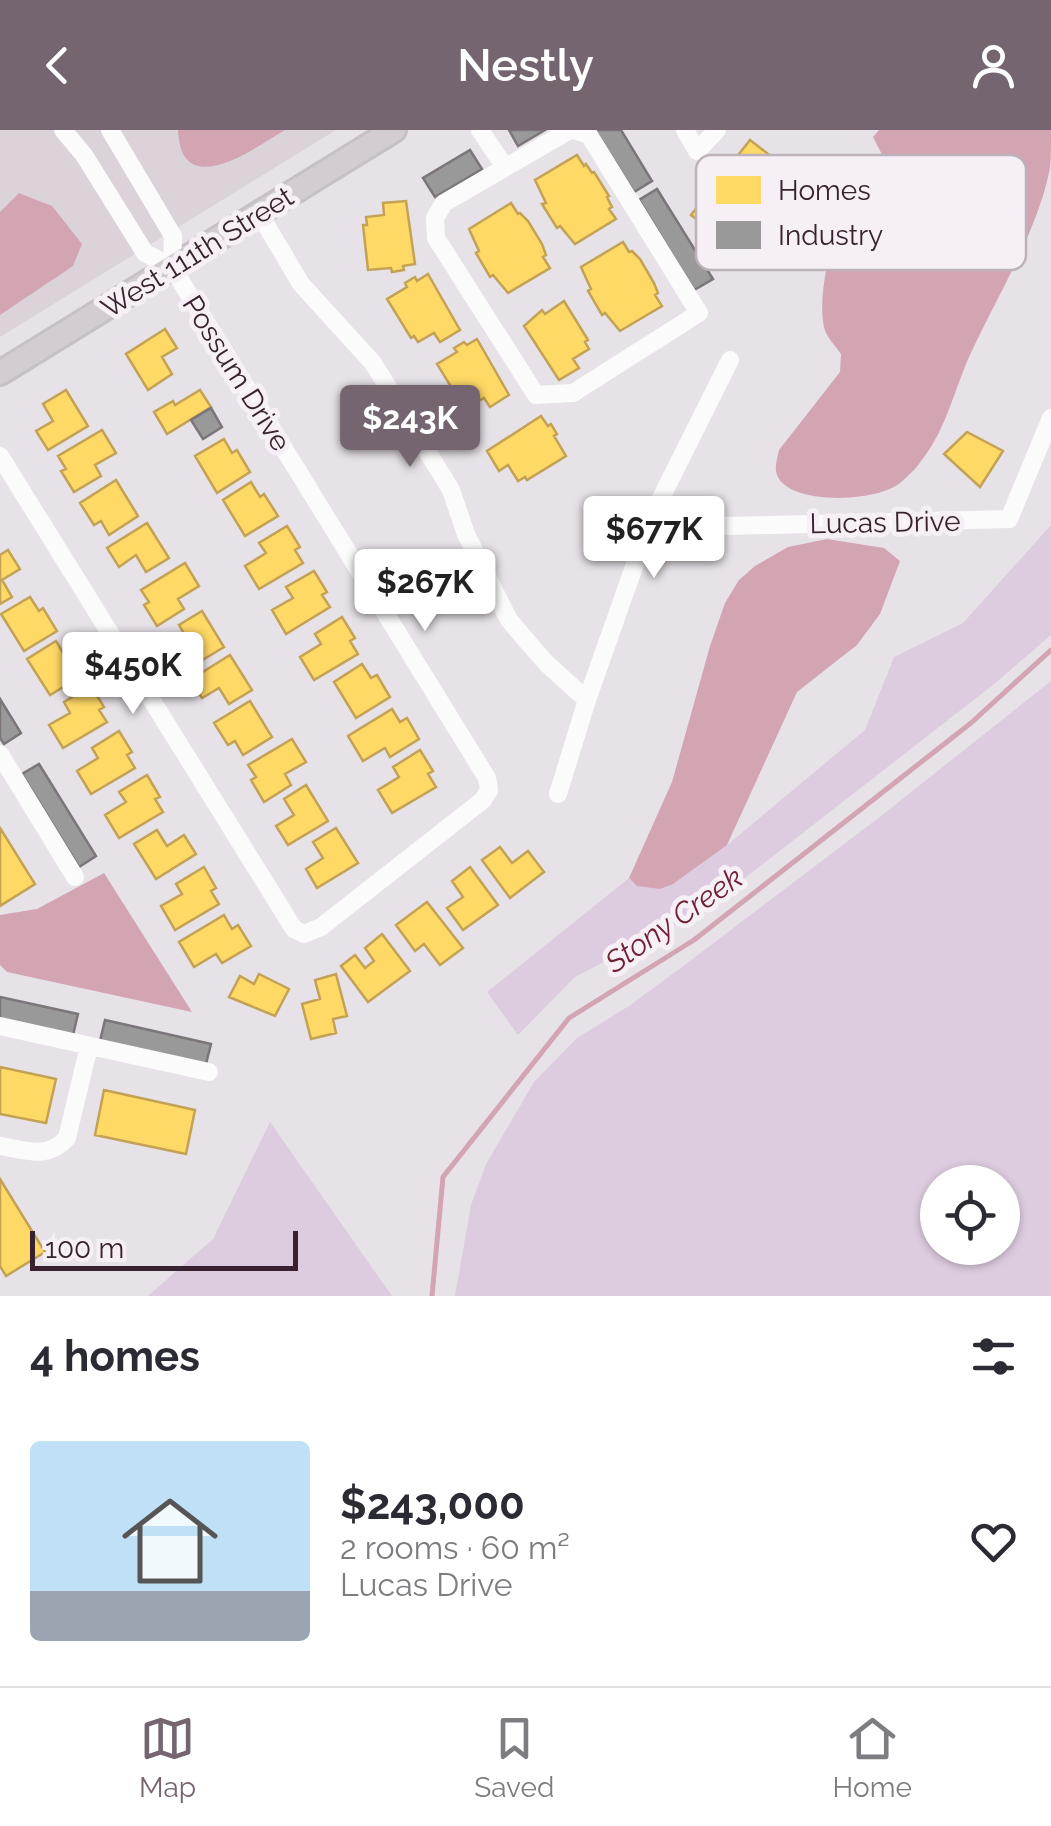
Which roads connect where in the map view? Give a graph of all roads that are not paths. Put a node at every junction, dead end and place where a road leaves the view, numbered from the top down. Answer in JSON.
{"nodes":[{"id":1,"x":62,"y":130,"type":"edge"},
{"id":2,"x":110,"y":130,"type":"edge"},
{"id":3,"x":394,"y":130,"type":"edge"},
{"id":4,"x":480,"y":130,"type":"edge"},
{"id":5,"x":572,"y":130,"type":"edge"},
{"id":6,"x":685,"y":130,"type":"edge"},
{"id":7,"x":717,"y":130,"type":"edge"},
{"id":8,"x":504,"y":166,"type":"junction"},
{"id":9,"x":259,"y":214,"type":"junction"},
{"id":10,"x":172,"y":267,"type":"junction"},
{"id":11,"x":730,"y":360,"type":"dead end"},
{"id":12,"x":0,"y":373,"type":"edge"},
{"id":13,"x":1051,"y":418,"type":"edge"},
{"id":14,"x":0,"y":456,"type":"edge"},
{"id":15,"x":652,"y":516,"type":"junction"},
{"id":16,"x":587,"y":700,"type":"junction"},
{"id":17,"x":2,"y":761,"type":"edge"},
{"id":18,"x":558,"y":794,"type":"dead end"},
{"id":19,"x":75,"y":877,"type":"dead end"},
{"id":20,"x":0,"y":1026,"type":"edge"},
{"id":21,"x":89,"y":1046,"type":"junction"},
{"id":22,"x":209,"y":1072,"type":"dead end"},
{"id":23,"x":0,"y":1146,"type":"edge"}],
"edges":[{"from":1,"to":10,"type":"street"},
{"from":2,"to":10,"type":"street"},
{"from":3,"to":9,"type":"main road","name":"West 111th Street"},
{"from":4,"to":8,"type":"street"},
{"from":5,"to":8,"type":"street"},
{"from":5,"to":8,"type":"street"},
{"from":6,"to":7,"type":"street"},
{"from":9,"to":10,"type":"main road","name":"West 111th Street"},
{"from":9,"to":16,"type":"street"},
{"from":10,"to":12,"type":"main road","name":"West 111th Street"},
{"from":10,"to":14,"type":"street","name":"Possum Drive"},
{"from":11,"to":15,"type":"street"},
{"from":13,"to":15,"type":"street","name":"Lucas Drive"},
{"from":15,"to":16,"type":"street"},
{"from":16,"to":18,"type":"street"},
{"from":17,"to":19,"type":"street"},
{"from":20,"to":21,"type":"street"},
{"from":21,"to":22,"type":"street"},
{"from":21,"to":23,"type":"street"}]}
